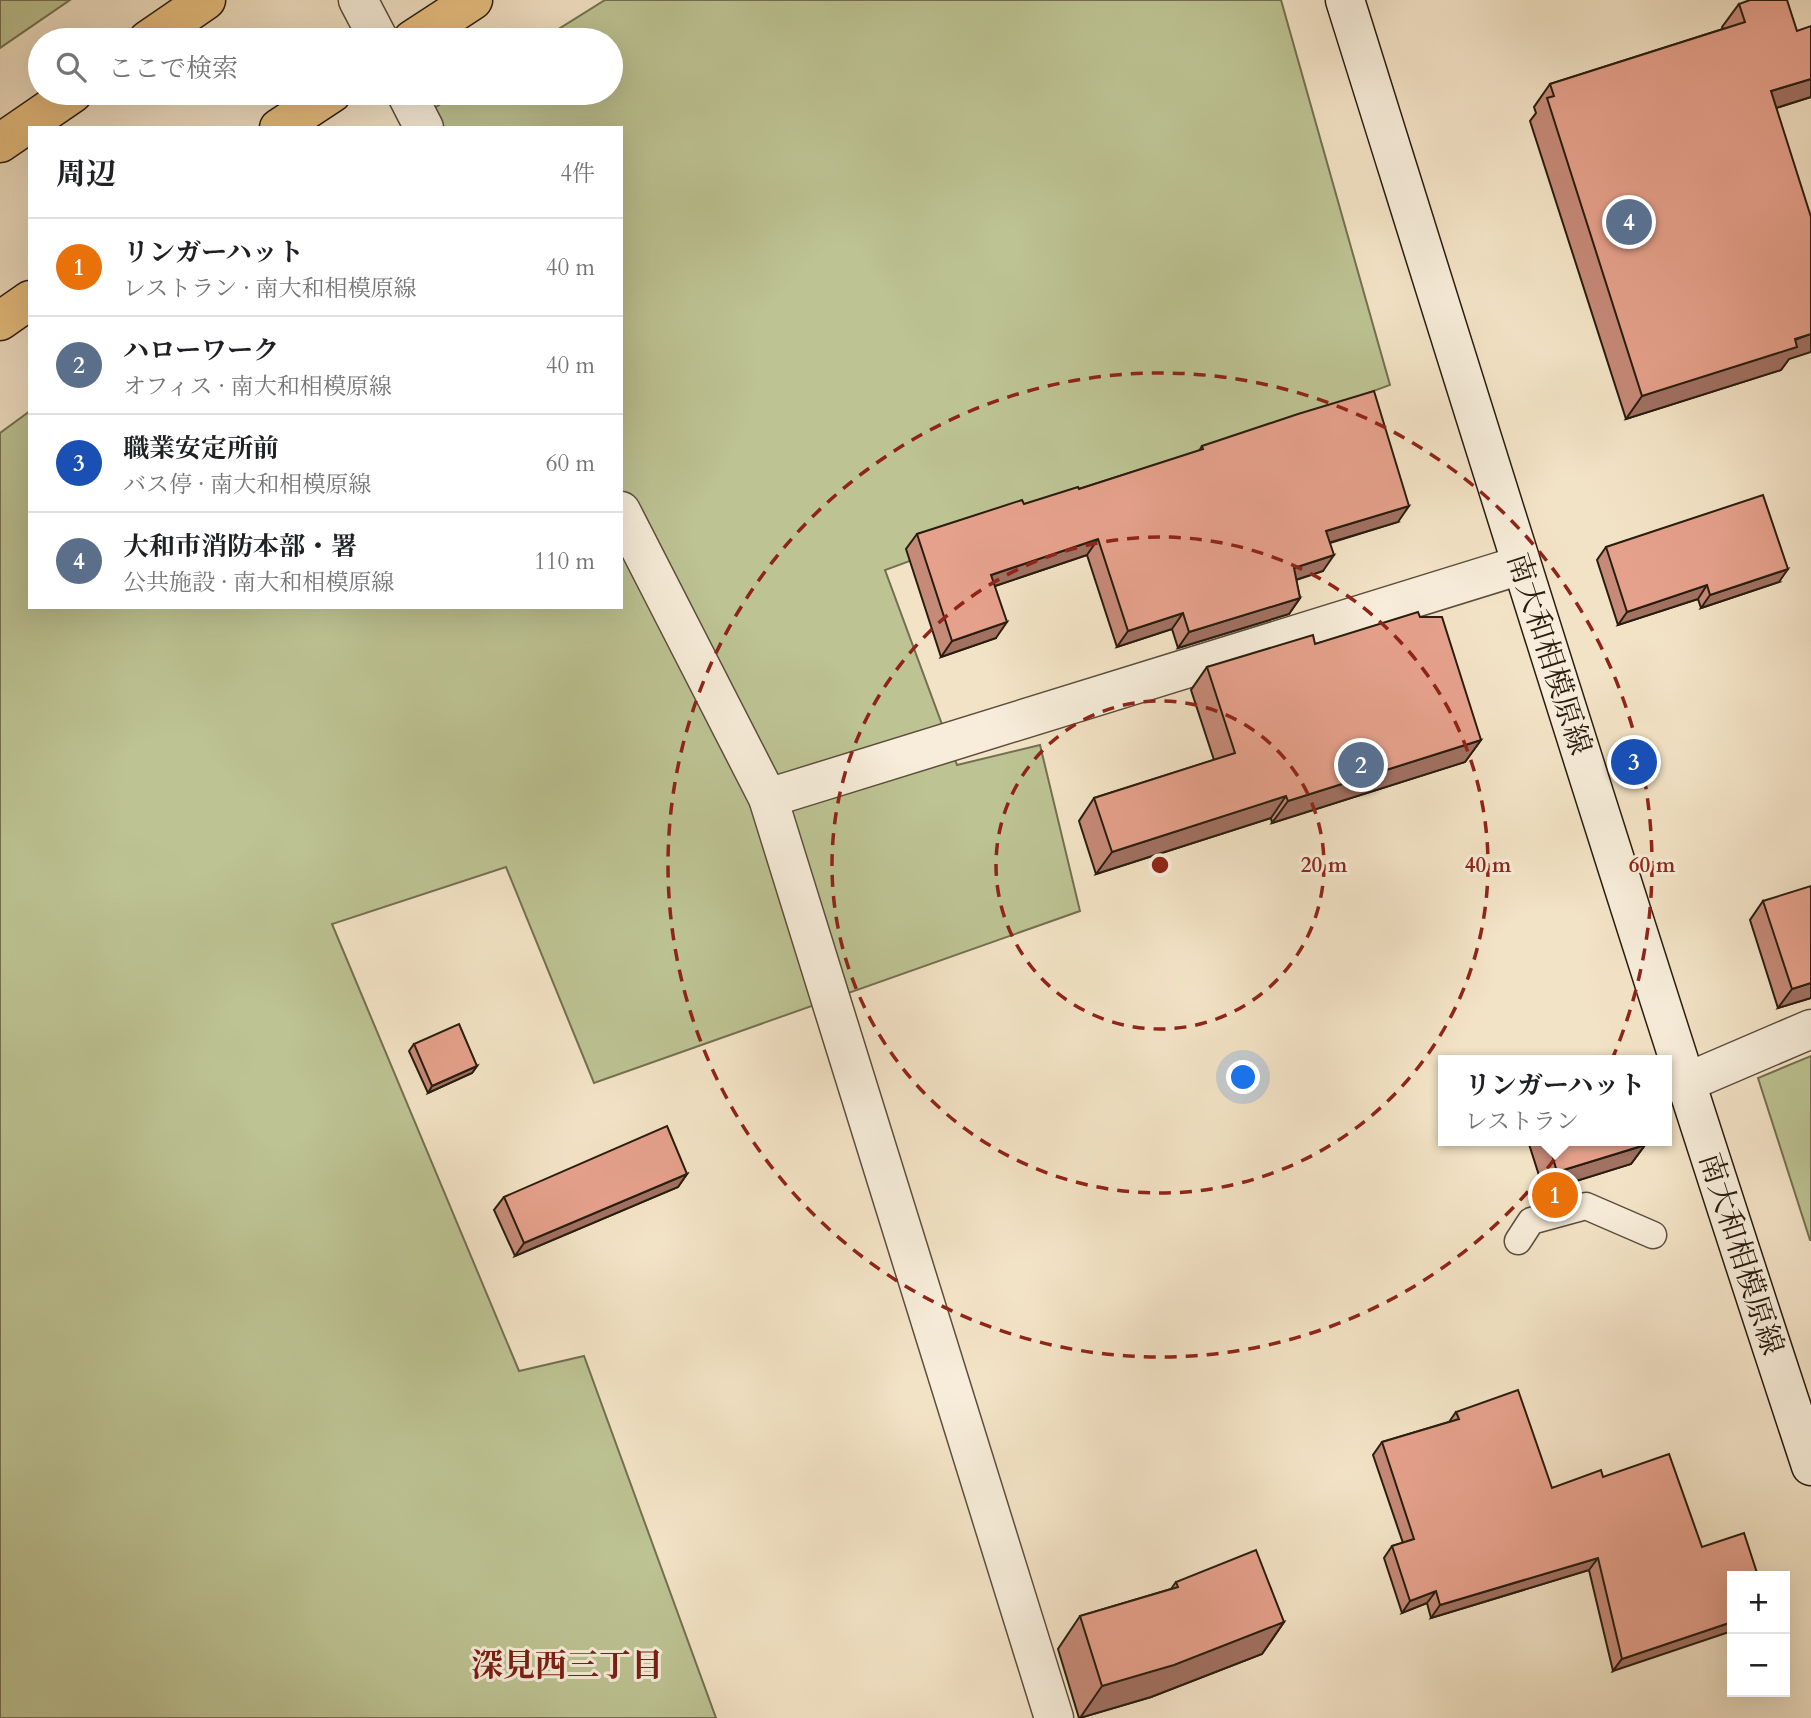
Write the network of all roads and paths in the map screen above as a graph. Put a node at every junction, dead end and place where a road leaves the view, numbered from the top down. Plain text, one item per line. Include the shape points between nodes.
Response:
1 (206, 0) edge
2 (358, 0) edge
3 (473, 0) edge
4 (1345, 0) edge
5 (165, 28) edge
6 (373, 28) edge
7 (430, 28) edge
8 (55, 105) edge
9 (314, 105) edge
10 (412, 105) edge
11 (282, 126) edge
12 (423, 126) edge
13 (0, 143) edge
14 (28, 301) edge
15 (0, 321) edge
16 (623, 515) edge
17 (1521, 565) junction
18 (768, 798) junction
19 (1811, 1029) edge
20 (1685, 1083) junction
21 (1653, 1236) dead end
22 (1518, 1241) dead end
23 (1811, 1466) edge
24 (1054, 1718) edge

1 - 5 highway
2 - 6 street
3 - 7 highway
4 - 17 street, 南大和相模原線
8 - 13 highway
9 - 11 highway
10 - 12 street
14 - 15 highway
16 - 18 street
17 - 18 street
17 - 20 street, 南大和相模原線
18 - 24 street
19 - 20 street
20 - 23 street, 南大和相模原線
21 - 22 lane via 1586,1206 1531,1221

